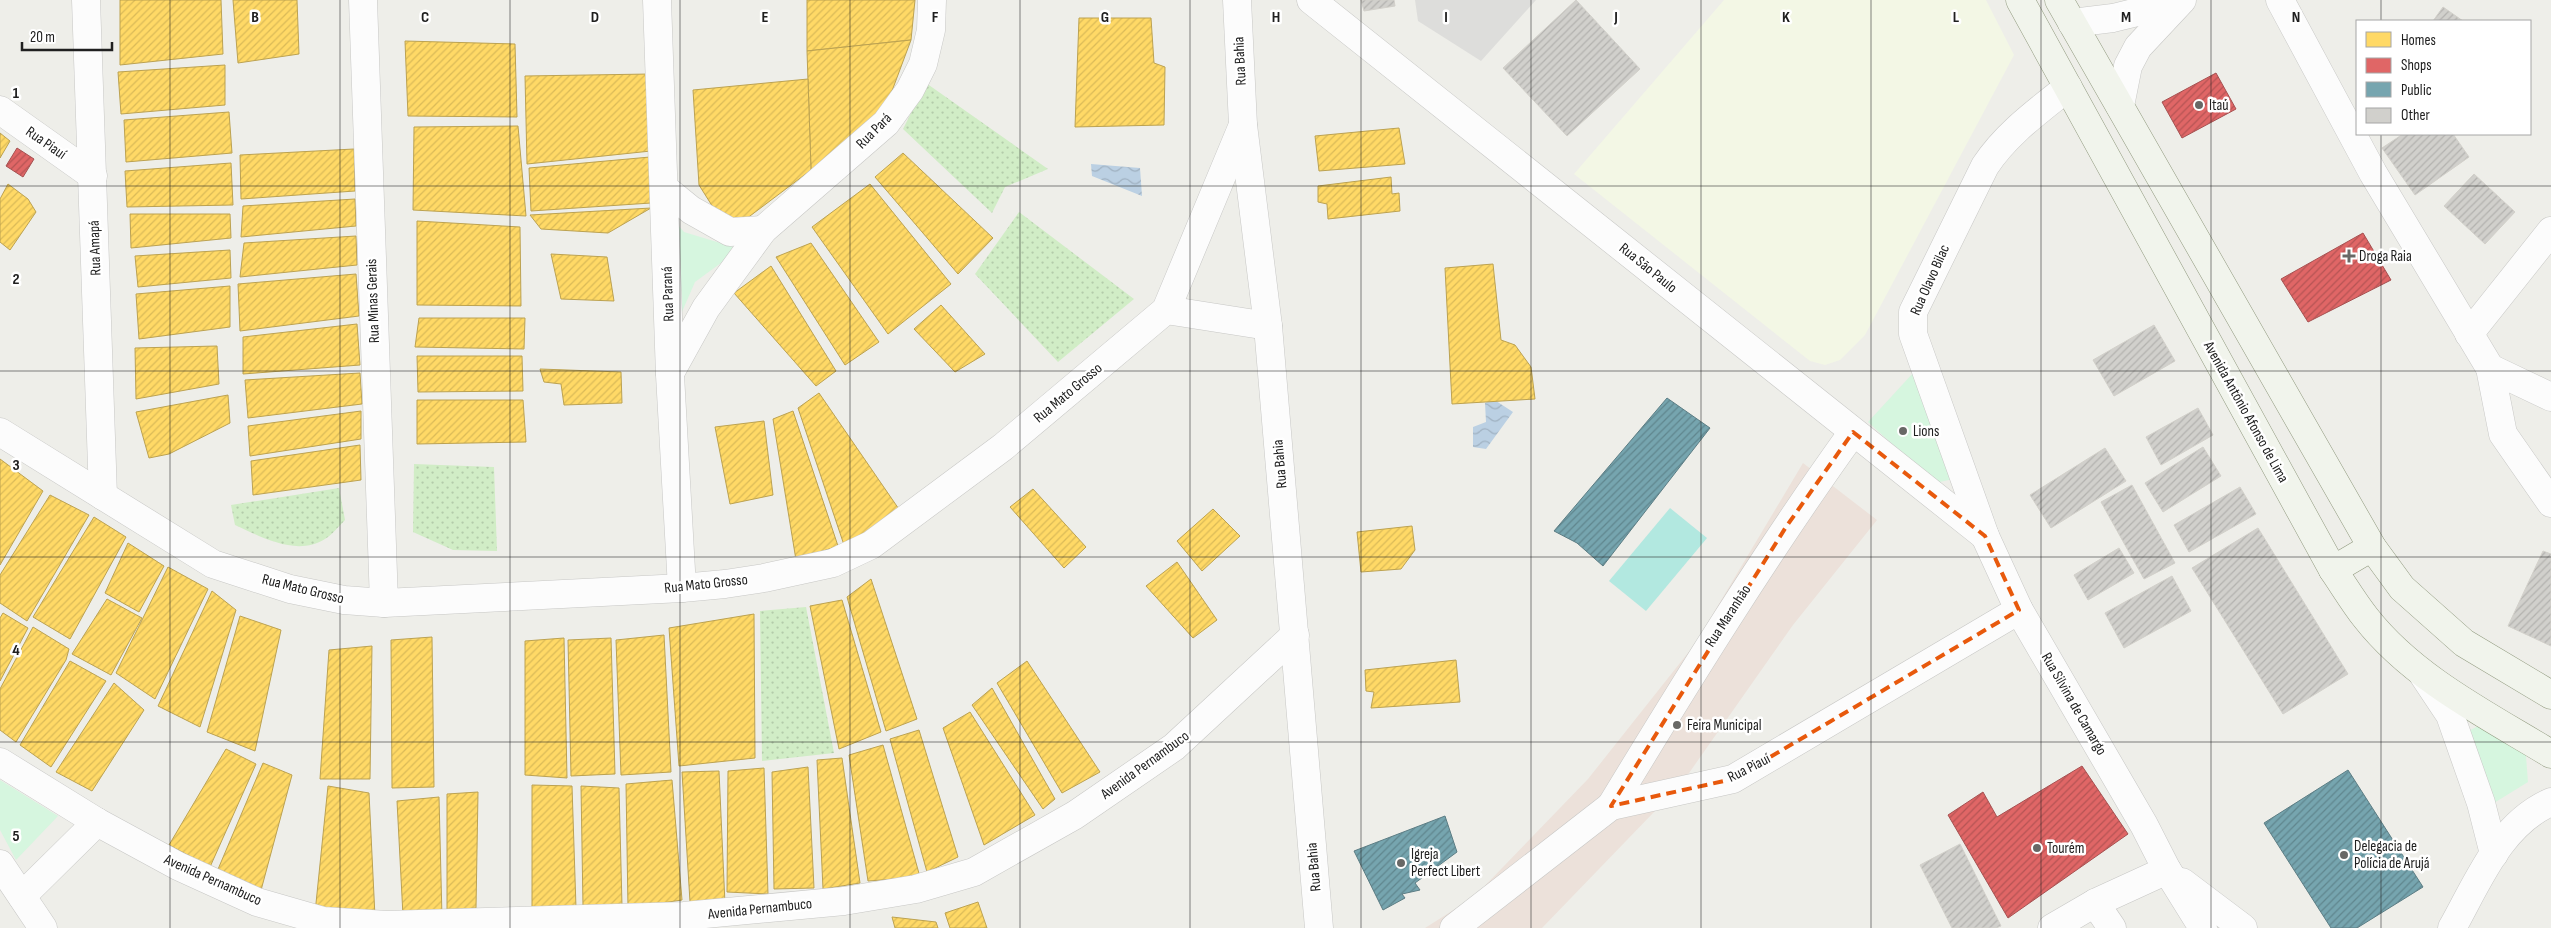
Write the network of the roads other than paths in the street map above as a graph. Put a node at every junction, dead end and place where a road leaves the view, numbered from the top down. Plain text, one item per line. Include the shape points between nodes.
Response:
1 (86, 0) edge
2 (363, 0) edge
3 (657, 0) edge
4 (932, 0) edge
5 (1238, 0) edge
6 (1311, 0) edge
7 (2020, 0) edge
8 (2280, 0) edge
9 (2181, 1) edge
10 (2066, 11) edge
11 (2068, 88) junction
12 (2120, 106) junction
13 (0, 110) edge
14 (1244, 125) junction
15 (2152, 162) junction
16 (93, 176) junction
17 (2119, 179) junction
18 (664, 188) junction
19 (763, 230) junction
20 (2551, 231) edge
21 (1166, 310) junction
22 (1268, 326) junction
23 (2469, 334) junction
24 (2490, 368) junction
25 (670, 375) junction
26 (2551, 397) edge
27 (0, 432) edge
28 (1853, 432) junction
29 (103, 496) junction
30 (2551, 503) edge
31 (1984, 536) junction
32 (2372, 546) junction
33 (2333, 570) junction
34 (682, 588) junction
35 (384, 602) junction
36 (2019, 610) junction
37 (1295, 635) junction
38 (2420, 670) junction
39 (2551, 695) edge
40 (2551, 754) edge
41 (0, 762) edge
42 (2551, 802) edge
43 (1610, 806) junction
44 (97, 822) junction
45 (2494, 854) junction
46 (0, 864) edge
47 (2167, 870) junction
48 (22, 896) junction
49 (2095, 903) junction
50 (43, 928) edge
51 (1319, 928) edge
52 (1454, 928) edge
53 (2052, 928) edge
54 (2112, 928) edge
55 (2203, 928) edge
56 (2243, 928) edge
57 (2452, 928) edge

1 - 16 street, Rua Amapá
2 - 35 street, Rua Minas Gerais
3 - 18 street, Rua Paraná
4 - 19 street, Rua Pará via 931,30 922,64 910,90 886,123
5 - 14 street, Rua Bahia
6 - 28 street, Rua São Paulo
7 - 11 main road, Avenida Antônio Afonso de Lima
8 - 23 street via 2373,173
9 - 10 street via 2114,18
9 - 12 street via 2138,47 2128,66
10 - 12 main road
11 - 17 main road, Avenida Antônio Afonso de Lima
11 - 31 street, Rua Olavo Bilac via 1996,149 1913,312 1912,334
12 - 15 main road
13 - 16 street, Rua Piauí
14 - 21 street, Rua Mato Grosso
14 - 22 street, Rua Bahia
15 - 17 main road
15 - 32 main road
16 - 29 street, Rua Amapá
17 - 33 main road, Avenida Antônio Afonso de Lima
18 - 19 street via 691,210 730,232
18 - 25 street, Rua Paraná
19 - 25 street, Rua Pará via 706,308
20 - 23 street
21 - 22 street
21 - 34 street, Rua Mato Grosso via 1002,447 871,545 832,563 764,578
22 - 37 street, Rua Bahia
23 - 24 street
24 - 26 street
24 - 30 street via 2503,434
25 - 34 street, Rua Paraná
27 - 29 street, Rua Mato Grosso
28 - 31 street, Rua São Paulo
28 - 43 street, Rua Maranhão via 1764,559
29 - 35 street, Rua Mato Grosso via 214,564 290,589 344,600
31 - 36 street, Rua Silvina de Camargo
32 - 33 main road
32 - 39 main road via 2402,588 2464,642
33 - 38 main road, Avenida Antônio Afonso de Lima via 2366,618
34 - 35 street, Rua Mato Grosso
36 - 43 street, Rua Piauí via 1734,779
36 - 47 street, Rua Silvina de Camargo via 2144,824
37 - 44 street, Avenida Pernambuco via 1174,747 1075,815 974,872 916,889 844,901 684,916 387,925 323,920 257,902 178,866
37 - 51 street, Rua Bahia
38 - 40 main road, Avenida Antônio Afonso de Lima via 2462,700
38 - 45 street via 2450,715 2482,804
41 - 44 street, Avenida Pernambuco
42 - 45 street via 2534,809 2515,825
43 - 52 street, Rua Piauí
44 - 48 street
45 - 57 street
46 - 48 street
47 - 49 street
47 - 55 street, Rua Silvina de Camargo
47 - 56 street
48 - 50 street
49 - 53 street
49 - 54 street

